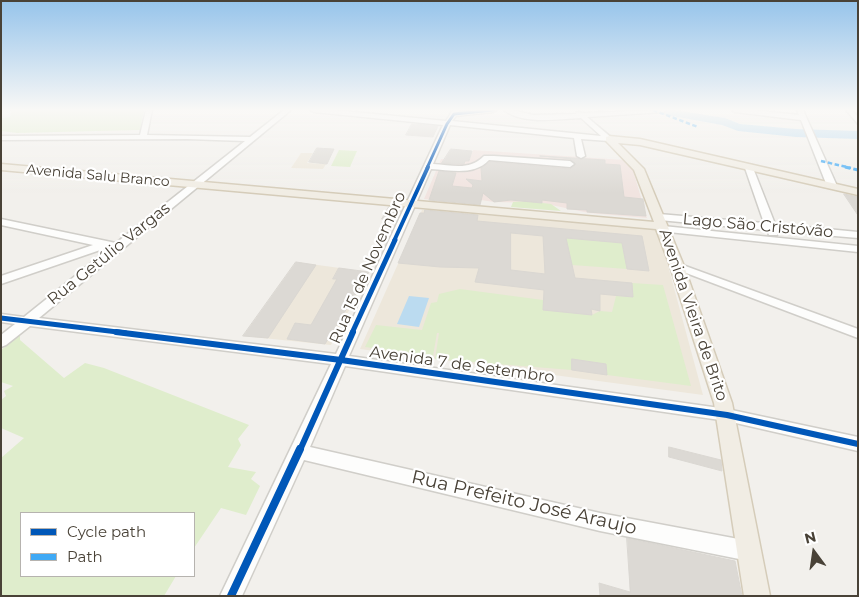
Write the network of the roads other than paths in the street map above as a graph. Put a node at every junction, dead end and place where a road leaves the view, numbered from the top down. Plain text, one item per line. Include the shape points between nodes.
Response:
1 (1, 138) edge
2 (21, 138) edge
3 (189, 138) edge
4 (441, 138) edge
5 (577, 138) edge
6 (597, 138) edge
7 (808, 138) edge
8 (250, 139) joint
9 (609, 139) junction
10 (581, 156) dead end
11 (570, 164) dead end
12 (427, 166) junction
13 (1, 167) edge
14 (749, 168) junction
15 (195, 185) junction
16 (827, 185) junction
17 (858, 192) edge
18 (410, 204) junction
19 (1, 222) edge
20 (661, 224) junction
21 (770, 228) junction
22 (858, 235) edge
23 (776, 241) junction
24 (103, 245) junction
25 (118, 247) junction
26 (858, 249) edge
27 (677, 266) junction
28 (1, 280) edge
29 (1, 318) edge
30 (26, 322) junction
31 (858, 334) edge
32 (1, 342) edge
33 (341, 360) junction
34 (727, 415) junction
35 (858, 444) edge
36 (299, 452) junction
37 (749, 551) junction
38 (231, 596) edge
39 (757, 596) edge

1 - 2 street
3 - 8 street
4 - 12 street, Rua 15 de Novembro
5 - 10 street
6 - 9 street
7 - 16 street
8 - 15 street, Rua Getúlio Vargas
9 - 14 main road via 640,142
9 - 20 main road, Avenida Vieira de Brito via 639,169
11 - 12 street via 487,158 479,166 467,169
12 - 18 street, Rua 15 de Novembro
13 - 15 main road, Avenida Salu Branco
14 - 16 main road
14 - 21 street
15 - 18 main road, Avenida Salu Branco
15 - 25 street, Rua Getúlio Vargas
16 - 17 main road
18 - 20 main road, Avenida Salu Branco
18 - 33 street, Rua 15 de Novembro
19 - 24 street
20 - 21 street, Lago São Cristóvão
20 - 23 street, Lago São Cristóvão
20 - 27 main road, Avenida Vieira de Brito
21 - 22 street, Lago São Cristóvão
21 - 23 street
23 - 26 street, Lago São Cristóvão
24 - 25 street
24 - 28 street
25 - 30 street, Rua Getúlio Vargas
27 - 31 street
27 - 34 main road, Avenida Vieira de Brito
29 - 30 street, Avenida 7 de Setembro
30 - 32 street, Rua Getúlio Vargas
30 - 33 street, Avenida 7 de Setembro
33 - 34 street, Avenida 7 de Setembro
33 - 36 street, Rua 15 de Novembro
34 - 35 street, Avenida 7 de Setembro
34 - 37 main road, Avenida Vieira de Brito
36 - 37 street, Rua Prefeito José Araujo via 600,522
36 - 38 street, Rua 15 de Novembro
37 - 39 main road, Avenida Vieira de Brito

